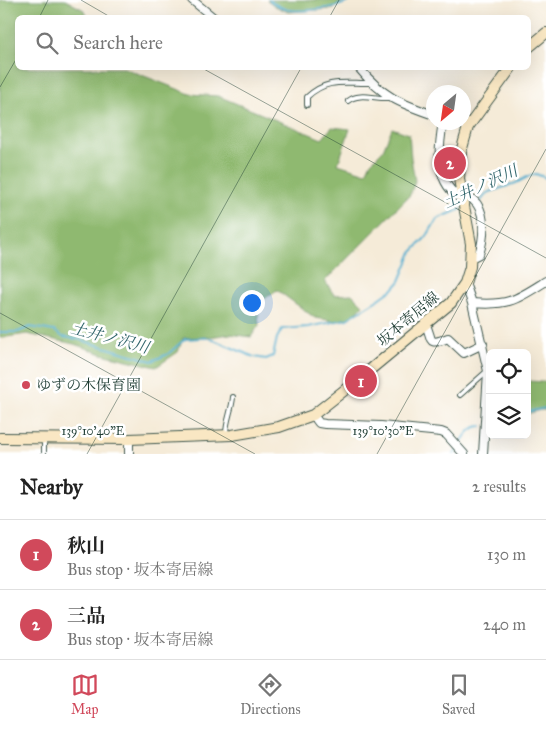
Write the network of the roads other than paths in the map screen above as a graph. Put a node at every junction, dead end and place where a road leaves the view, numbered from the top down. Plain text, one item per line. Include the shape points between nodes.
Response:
1 (192, 0) edge
2 (210, 15) edge
3 (546, 33) edge
4 (531, 46) edge
5 (361, 70) edge
6 (510, 70) edge
7 (371, 83) junction
8 (392, 98) junction
9 (348, 101) dead end
10 (307, 105) dead end
11 (426, 112) edge
12 (471, 123) edge
13 (442, 130) edge
14 (467, 130) edge
15 (462, 196) junction
16 (471, 258) junction
17 (546, 281) edge
18 (465, 283) junction
19 (472, 302) junction
20 (425, 324) junction
21 (485, 349) junction
22 (486, 356) edge
23 (486, 373) edge
24 (487, 394) edge
25 (460, 395) dead end
26 (233, 397) dead end
27 (312, 415) junction
28 (226, 435) junction
29 (0, 438) edge
30 (44, 438) junction
31 (129, 439) junction
32 (44, 454) edge
33 (129, 454) edge
34 (464, 454) edge
35 (483, 454) edge

1 - 2 street
3 - 4 main road
5 - 7 street
6 - 12 main road, 坂本寄居線
7 - 8 street
7 - 10 lane via 339,82 323,87 307,97
8 - 9 lane via 359,96
8 - 11 street
13 - 15 street via 441,170 450,191
14 - 15 main road, 坂本寄居線 via 461,152 459,179
15 - 16 main road, 坂本寄居線
15 - 16 street via 476,202 483,225 483,244 479,254
16 - 18 main road, 坂本寄居線
17 - 19 street via 510,302
18 - 19 street
18 - 20 main road, 坂本寄居線 via 451,303
19 - 21 street
20 - 21 street via 433,341 448,338 464,353
20 - 27 main road, 坂本寄居線
21 - 22 street
23 - 25 lane
24 - 35 street
26 - 28 lane
27 - 28 main road, 坂本寄居線 via 279,427
27 - 34 street via 319,423 325,424 441,432
28 - 31 main road, 坂本寄居線
29 - 30 main road, 坂本寄居線
30 - 31 main road, 坂本寄居線
30 - 32 lane
31 - 33 street

